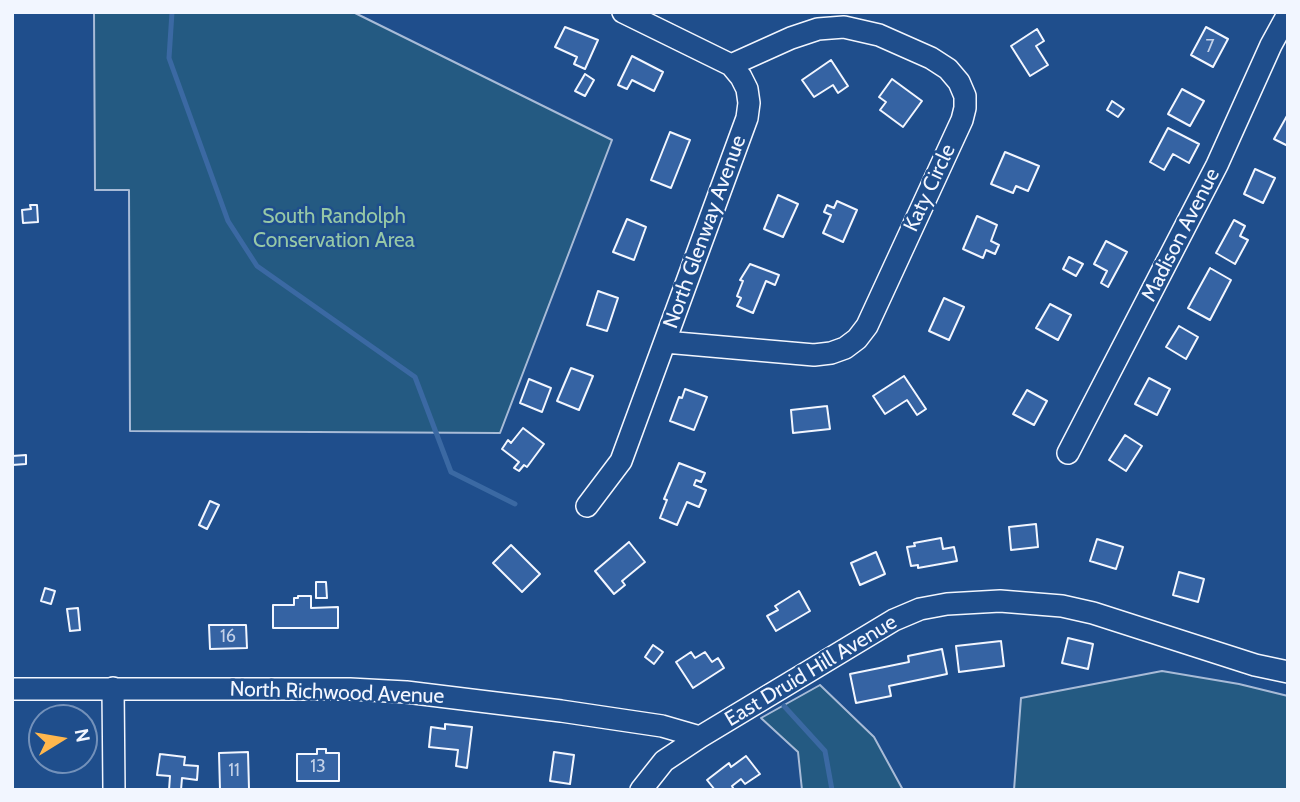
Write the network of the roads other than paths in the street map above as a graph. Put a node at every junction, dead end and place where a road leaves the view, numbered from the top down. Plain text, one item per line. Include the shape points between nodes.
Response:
1 (622, 12) edge
2 (1288, 14) edge
3 (731, 65) junction
4 (665, 342) junction
5 (1068, 453) dead end
6 (587, 506) dead end
7 (1288, 672) edge
8 (113, 688) junction
9 (12, 689) edge
10 (700, 737) junction
11 (114, 790) edge
12 (641, 790) edge

1 - 3 street
2 - 5 street, Madison Avenue via 1217,165
3 - 4 street, North Glenway Avenue via 747,89 747,118
3 - 4 street, Katy Circle via 800,35 844,27 879,35 939,63 959,82 965,108 858,339 845,348 814,355
4 - 6 street, North Glenway Avenue via 621,461
7 - 10 street, East Druid Hill Avenue via 1062,606 1000,601 947,604 894,620
8 - 9 street, North Richwood Avenue
8 - 10 street, North Richwood Avenue via 406,692 662,726
8 - 11 street
10 - 12 street, East Druid Hill Avenue via 664,761

